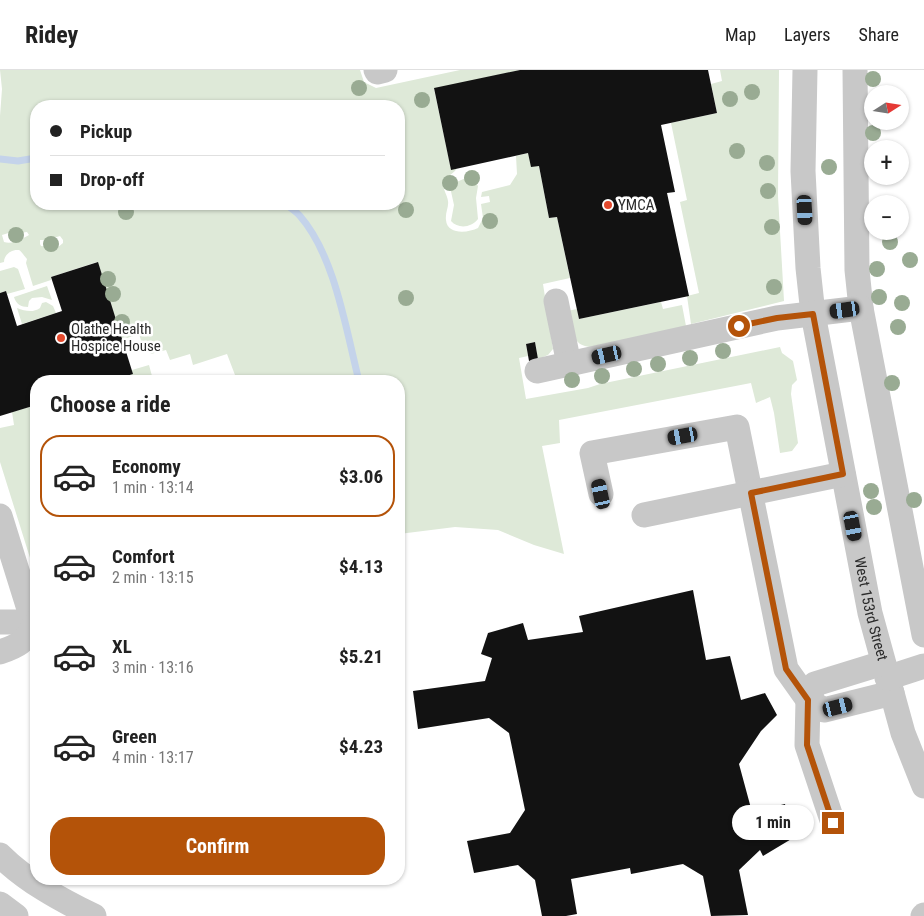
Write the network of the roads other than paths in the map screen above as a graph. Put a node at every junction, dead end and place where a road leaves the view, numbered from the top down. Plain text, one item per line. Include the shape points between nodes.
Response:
1 (376, 70) edge
2 (385, 70) edge
3 (805, 70) edge
4 (855, 70) edge
5 (556, 300) dead end
6 (861, 308) junction
7 (813, 314) junction
8 (569, 364) junction
9 (537, 370) dead end
10 (843, 474) junction
11 (751, 493) junction
12 (601, 494) dead end
13 (644, 515) dead end
14 (0, 516) edge
15 (5, 546) edge
16 (30, 612) edge
17 (0, 622) edge
18 (30, 624) edge
19 (30, 633) edge
20 (924, 634) edge
21 (0, 652) edge
22 (924, 666) edge
23 (887, 678) junction
24 (808, 700) junction
25 (924, 786) edge
26 (833, 823) dead end
27 (0, 855) edge
28 (30, 879) edge
29 (39, 885) edge
30 (0, 904) edge
31 (16, 916) edge
32 (94, 916) edge

1 - 2 street
3 - 7 street, West 153rd Street via 803,170
4 - 6 street via 857,270
5 - 8 street
6 - 7 street
6 - 20 street
7 - 8 street via 777,318
7 - 10 street, West 153rd Street
8 - 9 street
10 - 11 street
10 - 23 street, West 153rd Street via 870,613
11 - 12 street via 738,427 592,452
11 - 13 street
11 - 24 street via 786,669
14 - 15 street
15 - 16 street
17 - 18 street
19 - 21 street via 14,647
22 - 23 street
23 - 24 street via 815,684
23 - 25 street, West 153rd Street via 903,734
24 - 26 street via 807,745
27 - 28 street
29 - 32 street
30 - 31 street

